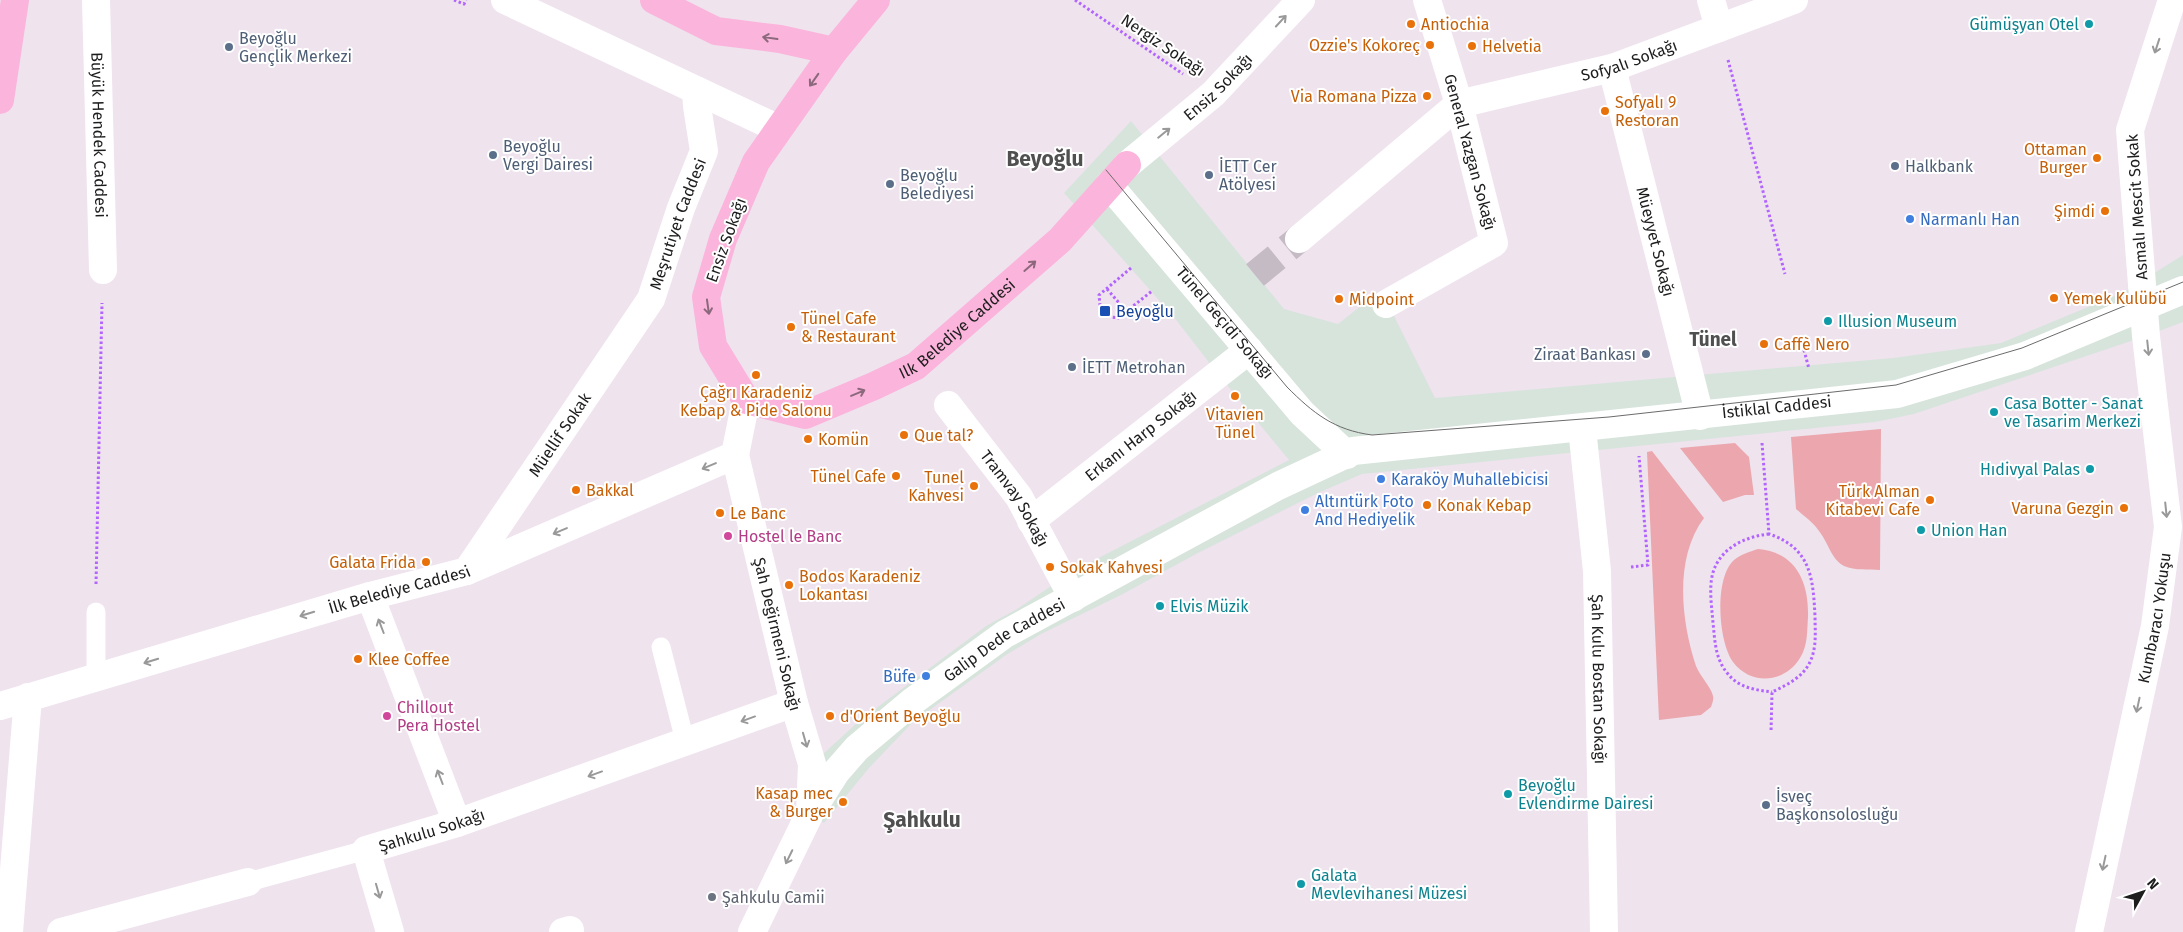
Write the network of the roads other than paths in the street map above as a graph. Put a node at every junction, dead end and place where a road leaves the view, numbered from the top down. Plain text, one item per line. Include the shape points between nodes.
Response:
1 (96, 0) edge
2 (505, 0) edge
3 (654, 0) edge
4 (876, 0) edge
5 (1301, 0) edge
6 (1427, 0) edge
7 (1712, 0) edge
8 (1794, 0) edge
9 (2172, 0) edge
10 (9, 8) edge
11 (1719, 28) junction
12 (834, 51) junction
13 (1612, 68) junction
14 (696, 90) junction
15 (0, 100) edge
16 (1459, 104) junction
17 (779, 129) junction
18 (1128, 165) joint
19 (1109, 185) junction
20 (1299, 239) tunnel mouth
21 (103, 270) road end
22 (2183, 290) edge
23 (651, 299) joint
24 (2144, 303) junction
25 (1386, 304) dead end
26 (1249, 350) junction
27 (746, 400) junction
28 (948, 405) dead end
29 (1700, 416) junction
30 (1582, 428) junction
31 (1350, 453) junction
32 (735, 455) junction
33 (1030, 521) junction
34 (467, 571) junction
35 (370, 596) junction
36 (1073, 598) junction
37 (96, 612) road end
38 (661, 647) dead end
39 (96, 677) junction
40 (28, 697) junction
41 (794, 703) junction
42 (0, 706) edge
43 (685, 741) junction
44 (810, 813) junction
45 (457, 823) junction
46 (366, 850) junction
47 (248, 882) joint
48 (9, 932) edge
49 (61, 932) edge
50 (390, 932) edge
51 (752, 932) edge
52 (1604, 932) edge
53 (2089, 932) edge

1 - 21 street, Büyük Hendek Caddesi
2 - 14 street
12 -> 3 street via 780,39 716,31
4 - 12 street
18 -> 5 street, Ensiz Sokağı via 1213,94
6 - 16 street, General Yazgan Sokağı
7 - 11 street
8 - 11 street, Sofyalı Sokağı
9 -> 24 street, Asmalı Mescit Sokak via 2130,130
10 - 15 street
11 - 13 street, Sofyalı Sokağı
12 -> 17 street
13 - 16 street, Sofyalı Sokağı
13 - 29 street, Müeyyet Sokağı
14 - 17 street
14 - 23 street, Meşrutiyet Caddesi via 704,151
16 - 20 street
16 - 25 street, General Yazgan Sokağı via 1494,243
17 -> 27 street, Ensiz Sokağı via 756,162 723,239 706,298 713,346
18 - 19 street, Ilk Belediye Caddesi
19 - 26 street, Tünel Geçidi Sokağı
27 -> 19 street, Ilk Belediye Caddesi via 805,415 916,366 1060,240
22 - 24 street, İstiklal Caddesi
23 - 34 street, Müellif Sokak
24 - 29 street, İstiklal Caddesi via 2025,356 1897,394
24 -> 53 street, Kumbaracı Yokuşu via 2168,527 2156,626
26 - 31 street, Tünel Geçidi Sokağı via 1302,413
26 - 33 street, Erkanı Harp Sokağı
27 - 32 street
28 - 33 street, Tramvay Sokağı via 1019,497
29 - 30 street, İstiklal Caddesi
30 - 31 street, İstiklal Caddesi
30 - 52 street, Şah Kulu Bostan Sokağı via 1597,571
31 - 36 street, Galip Dede Caddesi via 1278,486
32 -> 34 street, İlk Belediye Caddesi
32 - 41 street, Şah Değirmeni Sokağı
33 - 36 street, Tramvay Sokağı
34 - 35 street, İlk Belediye Caddesi
35 -> 39 street, İlk Belediye Caddesi
45 -> 35 street
36 - 44 street, Galip Dede Caddesi via 1005,634 913,701 857,748 836,772
37 - 39 lane
38 - 43 lane
39 - 40 street, İlk Belediye Caddesi
40 - 42 street, İlk Belediye Caddesi
40 - 48 street
41 -> 43 street, Şahkulu Sokağı
41 -> 44 street, Şah Değirmeni Sokağı via 812,764
43 -> 45 street, Şahkulu Sokağı
44 -> 51 street, Galip Dede Caddesi
45 - 46 street, Şahkulu Sokağı
46 - 47 lane, Şahkulu Sokağı
46 -> 50 street
47 - 49 street, Şahkulu Sokağı

